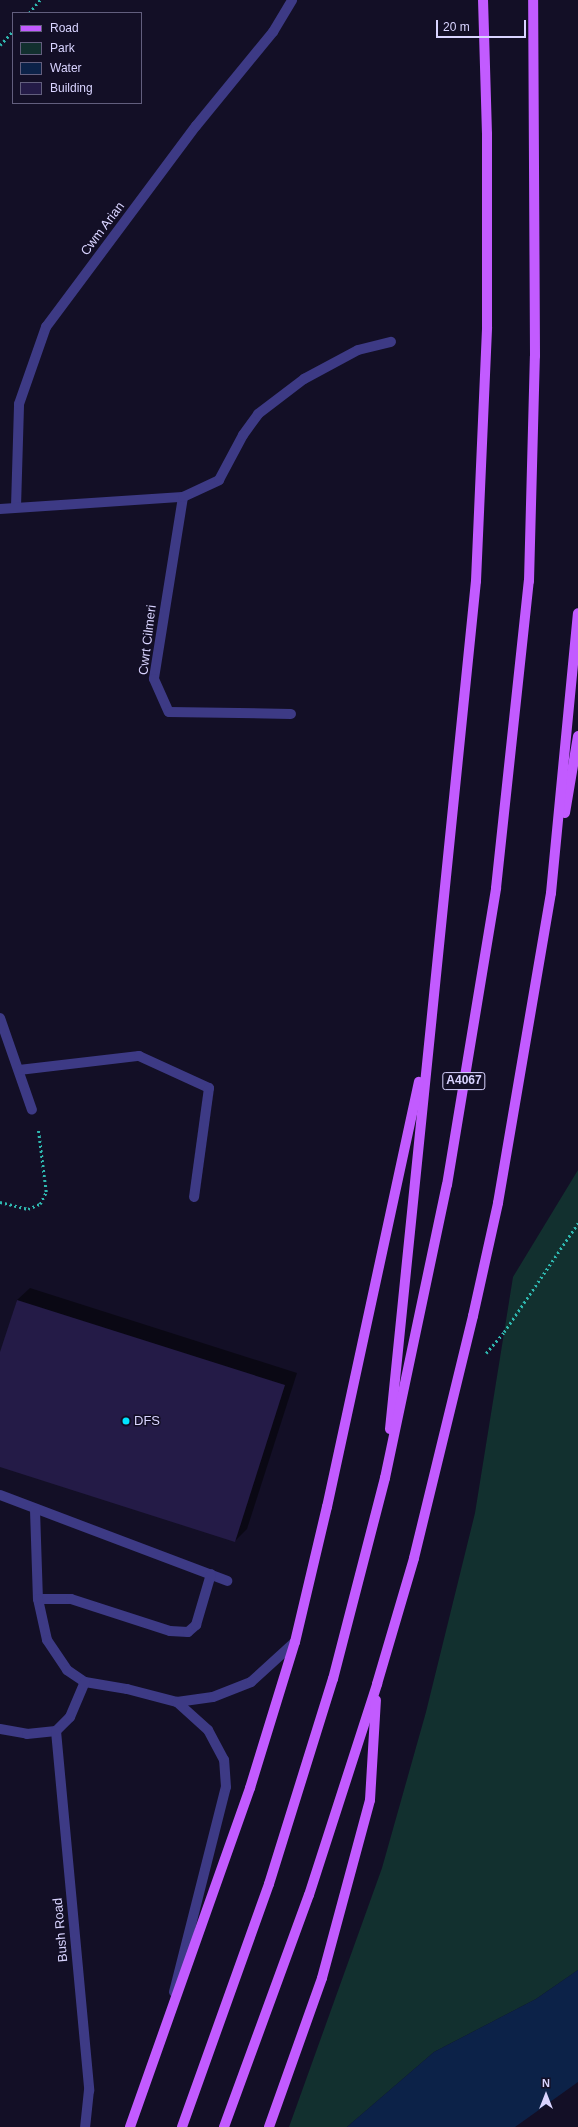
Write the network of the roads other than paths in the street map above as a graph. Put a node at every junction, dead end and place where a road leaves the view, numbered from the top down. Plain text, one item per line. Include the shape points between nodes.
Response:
1 (292, 0) edge
2 (483, 0) edge
3 (533, 0) edge
4 (391, 342) dead end
5 (183, 497) junction
6 (16, 507) junction
7 (0, 509) edge
8 (578, 613) edge
9 (291, 714) dead end
10 (578, 736) edge
11 (551, 893) junction
12 (0, 1018) edge
13 (429, 1034) junction
14 (19, 1070) junction
15 (32, 1110) road end
16 (194, 1197) dead end
17 (385, 1478) junction
18 (0, 1495) edge
19 (35, 1510) junction
20 (211, 1574) junction
21 (227, 1581) dead end
22 (38, 1599) junction
23 (295, 1642) junction
24 (85, 1682) junction
25 (377, 1684) junction
26 (177, 1702) junction
27 (0, 1729) edge
28 (56, 1731) junction
29 (166, 2023) junction
30 (85, 2127) edge
31 (130, 2127) edge
32 (182, 2127) edge
33 (224, 2127) edge
34 (270, 2127) edge

1 - 6 street, Cwm Arian via 273,32 196,126 46,327 19,404
2 - 13 main road via 487,134 487,327 476,580
3 - 17 main road, A4067 via 535,356 528,581 494,896 447,1185
4 - 5 street via 358,350 304,379 258,414 243,435 220,480
5 - 6 street
5 - 9 street, Cwrt Cilmeri via 154,679 169,712
6 - 7 street
8 - 11 main road
10 - 11 main road
11 - 25 main road via 498,1203 414,1558
12 - 14 street
13 - 17 main road
13 - 23 main road via 327,1507
14 - 15 street
14 - 16 street via 139,1056 209,1088
17 - 32 main road, A4067 via 333,1679 272,1876
18 - 19 street
19 - 20 street
19 - 22 street
20 - 21 street
20 - 22 street via 196,1625 188,1632 170,1630 71,1599
22 - 24 street via 47,1640 67,1670
23 - 26 street via 251,1682 213,1697
23 - 29 main road via 250,1788
24 - 26 street via 127,1689
24 - 28 street via 70,1717
25 - 33 main road via 309,1895
25 - 34 main road via 370,1800 322,1978
26 - 29 street via 208,1730 224,1760 226,1787
27 - 28 street via 27,1734
28 - 30 street, Bush Road via 89,2090
29 - 31 main road

